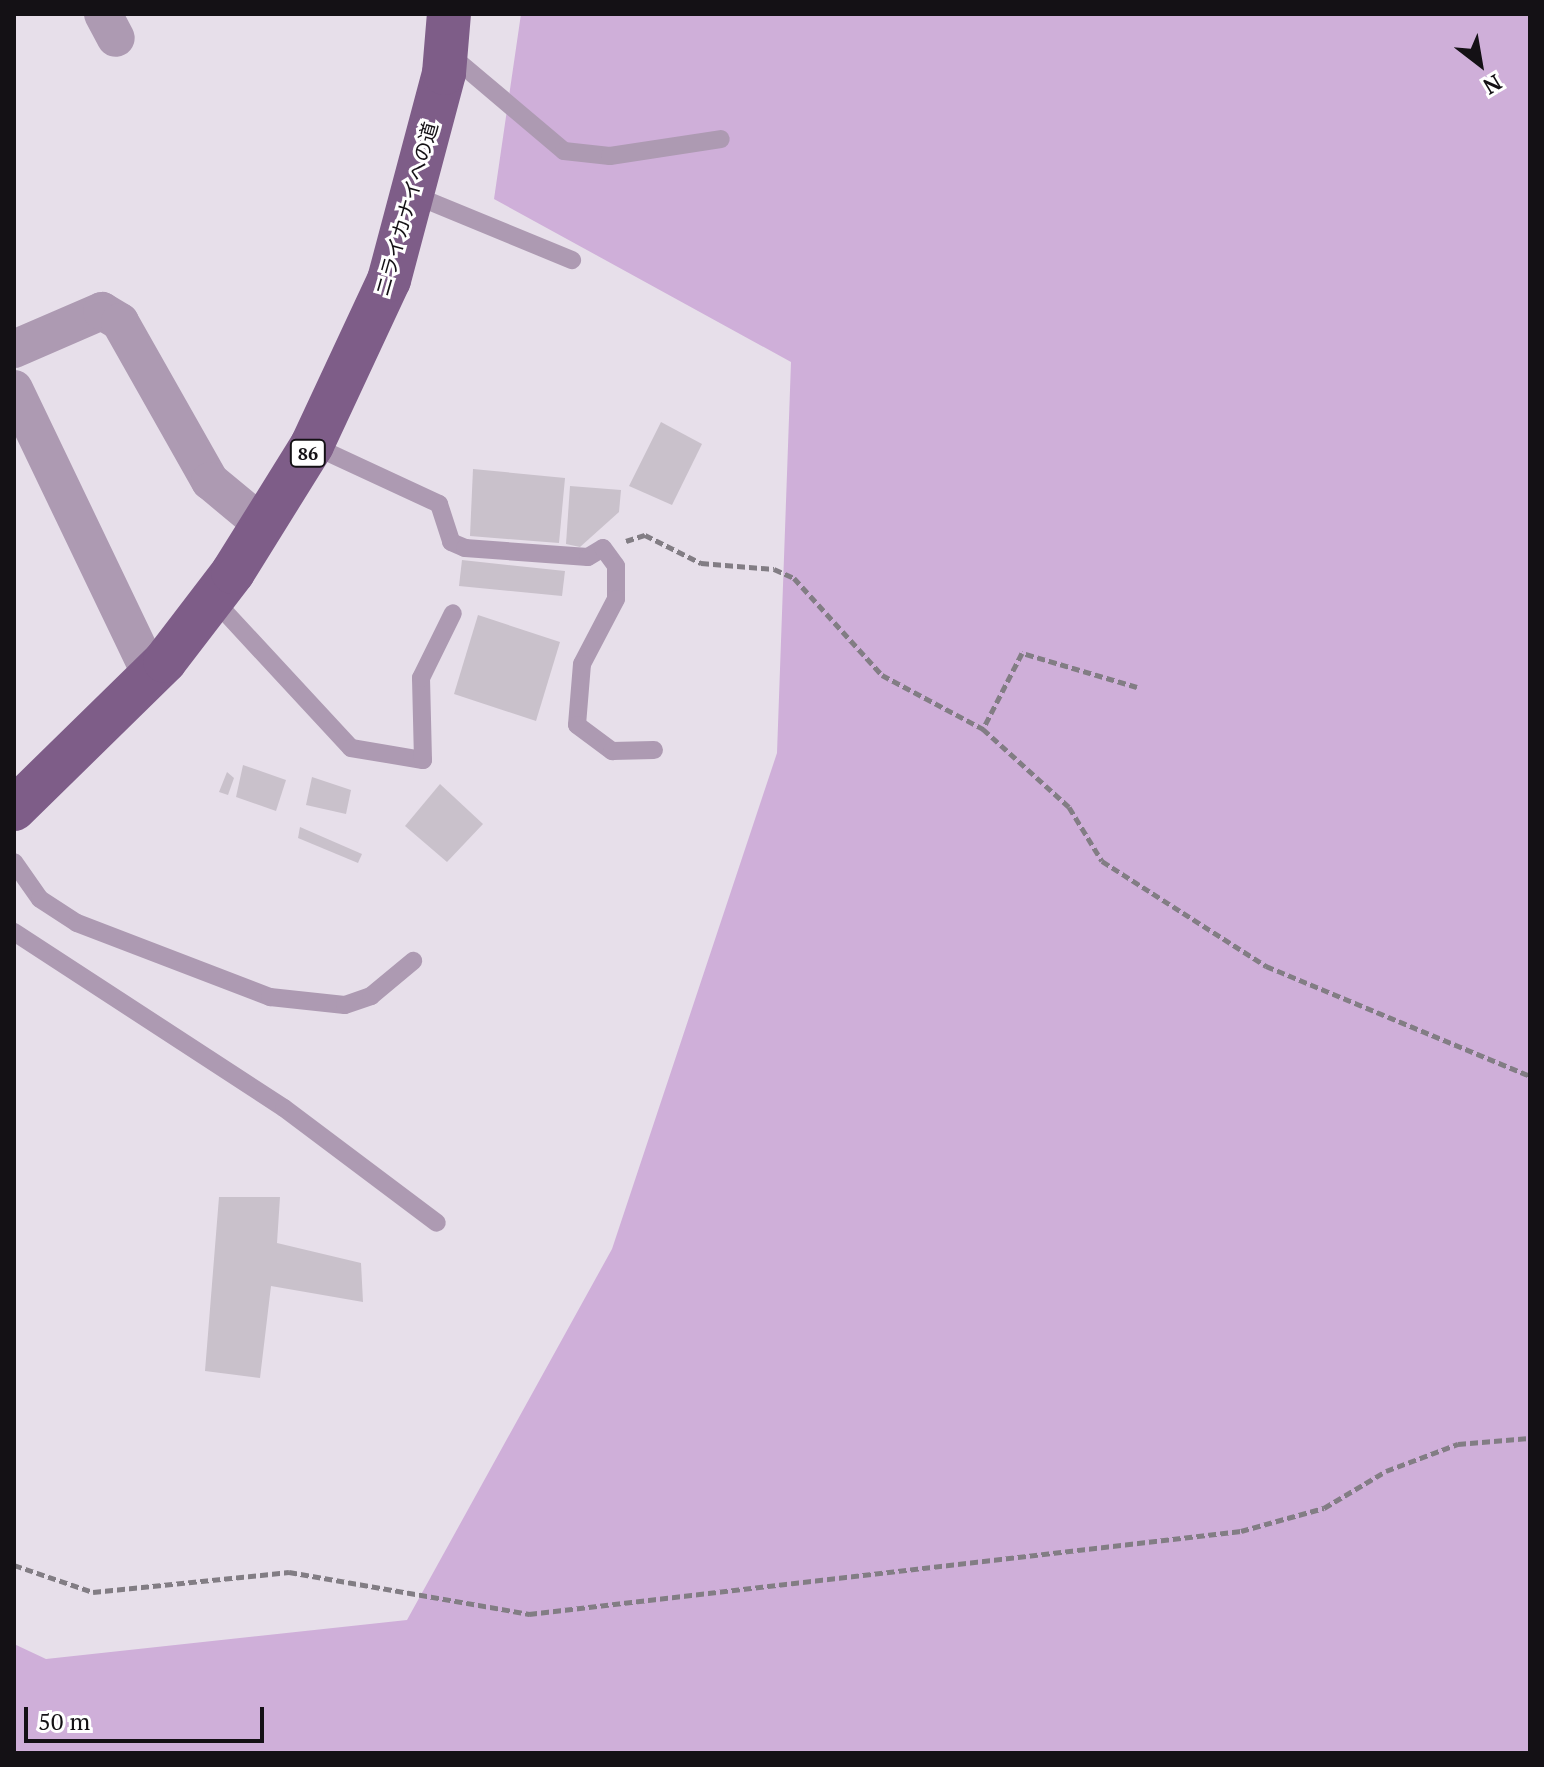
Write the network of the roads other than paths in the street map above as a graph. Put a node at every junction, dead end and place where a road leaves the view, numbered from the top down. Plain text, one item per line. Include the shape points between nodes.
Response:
1 (448, 32) edge
2 (721, 139) dead end
3 (414, 195) junction
4 (572, 260) dead end
5 (14, 349) edge
6 (14, 389) edge
7 (312, 445) junction
8 (263, 525) junction
9 (213, 599) junction
10 (453, 613) dead end
11 (151, 675) junction
12 (654, 750) dead end
13 (14, 809) edge
14 (14, 862) edge
15 (14, 932) edge
16 (413, 961) dead end
17 (437, 1223) dead end

1 - 2 lane via 564,151 610,156
1 - 3 main road, ニライカナイへの道 / 86
3 - 4 lane
3 - 7 main road, ニライカナイへの道 / 86 via 389,280
5 - 8 street via 102,311 120,322 210,481
6 - 11 street
7 - 8 main road, ニライカナイへの道 / 86
7 - 12 lane via 439,504 451,542 465,548 588,557 603,548 616,566 616,599 582,664 577,725 612,751
8 - 9 main road, ニライカナイへの道 / 86
9 - 10 lane via 351,748 423,760 421,678
9 - 11 main road, ニライカナイへの道 / 86
11 - 13 main road, ニライカナイへの道 / 86
14 - 16 lane via 40,899 77,923 270,997 345,1005 371,996
15 - 17 lane via 284,1108

